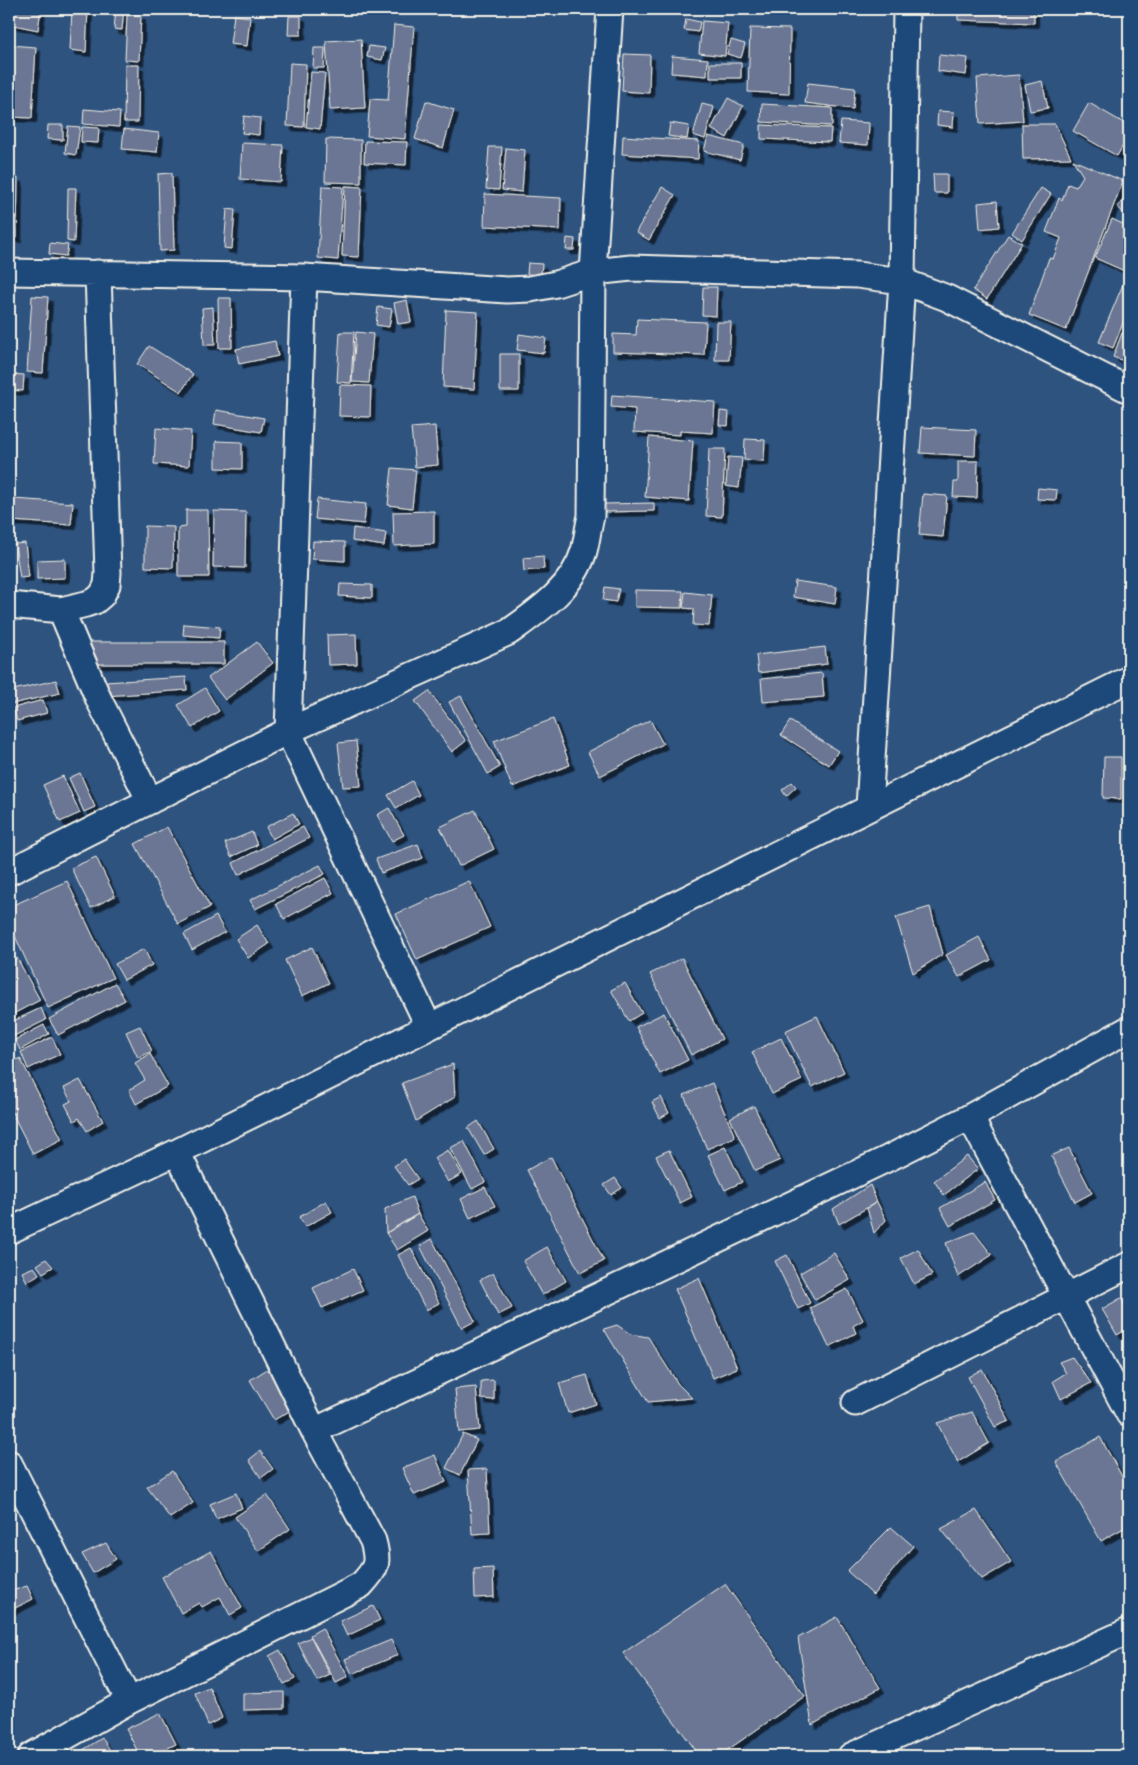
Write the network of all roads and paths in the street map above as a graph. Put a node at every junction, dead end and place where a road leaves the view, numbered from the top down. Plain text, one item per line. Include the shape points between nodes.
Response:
1 (610, 9) edge
2 (906, 9) edge
3 (9, 272) edge
4 (593, 272) junction
5 (98, 274) junction
6 (304, 277) junction
7 (902, 281) junction
8 (1129, 390) edge
9 (9, 605) edge
10 (61, 610) junction
11 (1129, 679) edge
12 (288, 731) junction
13 (150, 800) junction
14 (869, 807) junction
15 (9, 872) edge
16 (429, 1027) junction
17 (1129, 1029) edge
18 (970, 1117) junction
19 (178, 1152) junction
20 (9, 1231) edge
21 (1129, 1265) edge
22 (1065, 1296) junction
23 (855, 1402) dead end
24 (1129, 1414) edge
25 (314, 1431) junction
26 (9, 1463) edge
27 (1129, 1631) edge
28 (129, 1701) junction
29 (31, 1756) edge
30 (851, 1756) edge

1 - 4 street
2 - 7 street
3 - 5 street
4 - 6 street via 556,284 507,290
4 - 7 street via 632,268 688,269 857,275
4 - 12 street via 591,516 583,553 568,582 540,610 508,632
5 - 6 street
5 - 10 street via 108,573 104,590 95,601
6 - 12 street
7 - 8 street via 947,298
7 - 14 street
9 - 10 street
10 - 13 street via 99,700
11 - 14 street
12 - 13 street
12 - 16 street
13 - 15 street
14 - 16 street
16 - 19 street
17 - 18 street
18 - 22 street
18 - 25 street
19 - 20 street
19 - 25 street
21 - 22 street
22 - 23 street
22 - 24 street
25 - 28 street via 373,1541 377,1557 373,1572 361,1585
26 - 28 street
27 - 30 street
28 - 29 street

